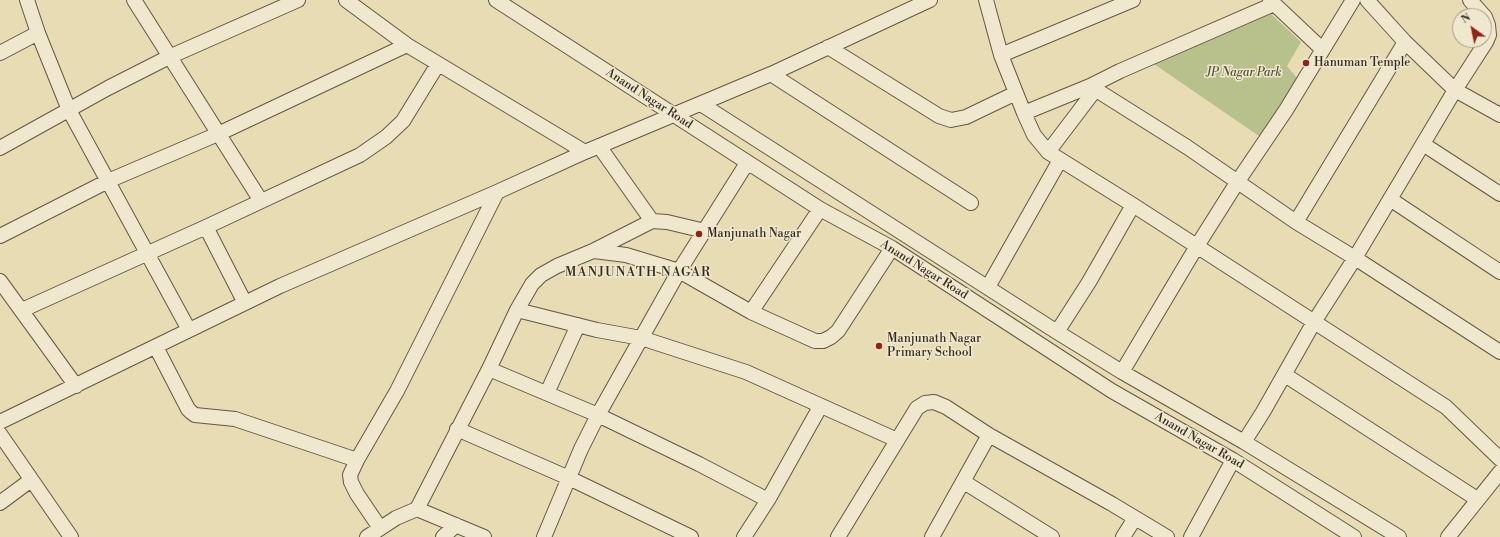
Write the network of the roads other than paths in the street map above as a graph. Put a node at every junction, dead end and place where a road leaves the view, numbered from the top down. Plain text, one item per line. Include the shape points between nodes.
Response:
1 (27, 0) edge
2 (134, 0) edge
3 (298, 0) edge
4 (346, 0) edge
5 (496, 0) edge
6 (930, 0) edge
7 (986, 0) edge
8 (1133, 0) edge
9 (1353, 0) edge
10 (1367, 0) edge
11 (1470, 0) edge
12 (1272, 2) edge
13 (38, 33) junction
14 (1405, 42) junction
15 (408, 45) junction
16 (828, 47) junction
17 (1322, 49) junction
18 (0, 53) edge
19 (1001, 55) junction
20 (169, 57) junction
21 (438, 64) junction
22 (772, 74) junction
23 (1093, 88) junction
24 (1455, 90) junction
25 (1016, 93) junction
26 (701, 104) junction
27 (69, 110) junction
28 (1024, 113) junction
29 (1500, 115) edge
30 (674, 116) junction
31 (218, 134) junction
32 (1423, 144) junction
33 (599, 146) junction
34 (0, 148) edge
35 (585, 152) junction
36 (1048, 152) junction
37 (1060, 160) junction
38 (747, 163) junction
39 (108, 181) junction
40 (1238, 181) junction
41 (497, 192) junction
42 (1500, 194) edge
43 (1390, 199) junction
44 (261, 201) junction
45 (971, 203) dead end
46 (1133, 205) junction
47 (820, 209) junction
48 (652, 222) junction
49 (1296, 222) junction
50 (206, 227) junction
51 (705, 231) junction
52 (0, 236) edge
53 (1197, 246) junction
54 (892, 248) junction
55 (593, 251) junction
56 (146, 254) junction
57 (1355, 258) junction
58 (679, 271) junction
59 (1500, 272) edge
60 (0, 281) edge
61 (988, 287) junction
62 (245, 303) junction
63 (22, 310) junction
64 (517, 310) junction
65 (751, 312) junction
66 (1314, 322) junction
67 (578, 325) junction
68 (189, 330) junction
69 (1057, 332) junction
70 (641, 338) junction
71 (156, 347) junction
72 (1500, 352) edge
73 (489, 369) junction
74 (1122, 372) junction
75 (1285, 375) junction
76 (76, 386) junction
77 (547, 393) junction
78 (820, 407) junction
79 (598, 415) junction
80 (0, 422) edge
81 (457, 429) junction
82 (0, 434) edge
83 (989, 436) junction
84 (897, 440) junction
85 (1244, 442) junction
86 (1500, 459) edge
87 (357, 460) junction
88 (1233, 460) junction
89 (1500, 472) edge
90 (569, 478) junction
91 (31, 480) junction
92 (964, 482) junction
93 (1477, 499) junction
94 (768, 500) junction
95 (0, 503) edge
96 (417, 509) junction
97 (1135, 518) junction
98 (456, 526) junction
99 (380, 528) junction
100 (71, 537) edge
101 (366, 537) edge
102 (443, 537) edge
103 (484, 537) edge
104 (544, 537) edge
105 (691, 537) edge
106 (744, 537) edge
107 (838, 537) edge
108 (932, 537) edge
109 (1052, 537) edge
110 (1123, 537) edge
111 (1167, 537) edge
112 (1191, 537) edge
113 (1354, 537) edge
114 (1399, 537) edge
115 (1448, 537) edge

1 - 13 street
2 - 20 street
3 - 20 street
4 - 15 street
5 - 30 street, Anand Nagar Road
6 - 16 street
7 - 19 street
8 - 19 street
9 - 17 street
10 - 14 street
11 - 24 street via 1485,17 1489,35
12 - 17 street
12 - 23 street via 1120,71
13 - 18 street
13 - 27 street
14 - 24 street
14 - 49 street
15 - 21 street
15 - 31 street
16 - 22 street
16 - 25 street via 939,116 951,120 966,117
17 - 40 street via 1286,110
19 - 25 street
20 - 27 street
20 - 31 street
21 - 35 street
21 - 44 street via 403,121 386,137 360,155
22 - 26 street
22 - 45 street
23 - 28 street
23 - 36 street
23 - 40 street
24 - 29 street
24 - 32 street
25 - 28 street
26 - 30 street
26 - 61 street
27 - 34 street
27 - 39 street
28 - 36 street via 1034,134
30 - 33 street
30 - 38 street, Anand Nagar Road
31 - 39 street
31 - 44 street
32 - 42 street
32 - 43 street
33 - 35 street
33 - 48 street
35 - 41 street
36 - 37 street
37 - 46 street
37 - 61 street
38 - 47 street, Anand Nagar Road
38 - 51 street
39 - 52 street
39 - 56 street
40 - 49 street
40 - 53 street
41 - 62 street
41 - 87 street via 397,391
43 - 57 street
43 - 59 street
44 - 50 street
46 - 53 street
46 - 69 street
47 - 54 street, Anand Nagar Road
47 - 65 street
48 - 51 street via 667,222
48 - 55 street
49 - 57 street
50 - 56 street
50 - 62 street
51 - 58 street
53 - 66 street
53 - 74 street
54 - 65 street via 838,331 823,341 815,341
54 - 88 street, Anand Nagar Road via 1112,391
55 - 58 street via 626,255
55 - 64 street via 541,275 532,284
56 - 63 street
56 - 68 street
57 - 66 street
57 - 72 street
58 - 65 street
58 - 70 street
60 - 63 street
61 - 69 street
62 - 68 street
63 - 76 street
64 - 67 street
64 - 73 street
66 - 75 street
66 - 86 street via 1446,407
67 - 70 street
67 - 77 street
68 - 71 street
69 - 74 street
70 - 78 street via 746,372
70 - 79 street
71 - 76 street
71 - 87 street via 188,409 195,415 235,419
73 - 77 street
73 - 81 street
74 - 85 street
75 - 85 street
75 - 93 street
76 - 80 street
77 - 79 street
78 - 84 street
78 - 94 street
79 - 90 street
79 - 94 street
81 - 90 street
81 - 96 street
82 - 91 street
83 - 84 street via 934,402 924,403 917,408
83 - 92 street
83 - 97 street
84 - 107 street
85 - 114 street
87 - 99 street via 350,475 351,482
88 - 112 street
88 - 113 street, Anand Nagar Road
89 - 93 street
90 - 104 street
90 - 105 street
91 - 95 street
91 - 100 street
92 - 108 street
92 - 109 street
93 - 115 street
94 - 106 street
96 - 98 street
96 - 99 street
97 - 110 street
97 - 111 street
98 - 102 street
98 - 103 street
99 - 101 street

